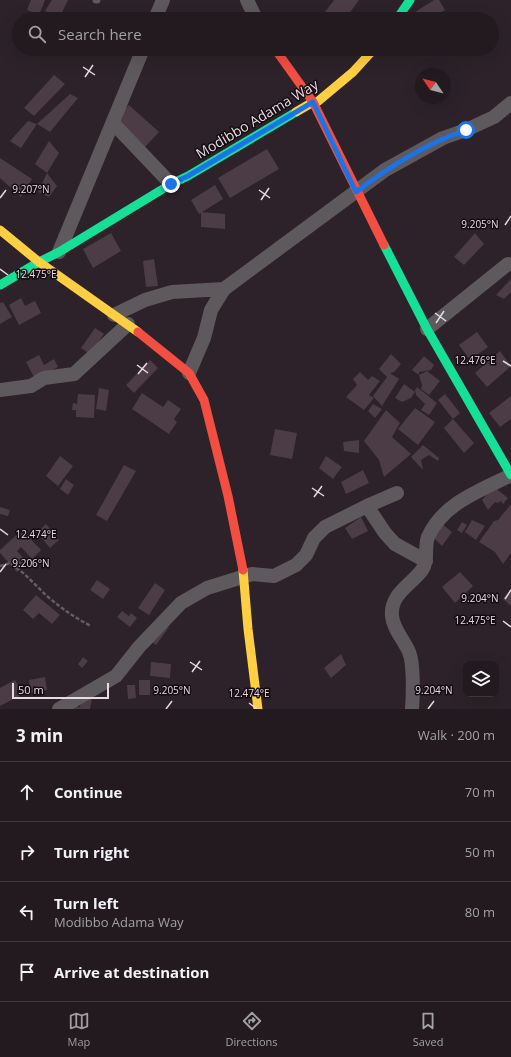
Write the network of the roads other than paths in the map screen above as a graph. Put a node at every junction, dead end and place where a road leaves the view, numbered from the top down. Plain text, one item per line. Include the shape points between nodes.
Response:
1 (163, 0) edge
2 (247, 0) edge
3 (410, 0) edge
4 (158, 12) edge
5 (253, 12) edge
6 (402, 12) edge
7 (140, 56) edge
8 (280, 56) edge
9 (368, 56) edge
10 (313, 102) junction
11 (511, 103) edge
12 (113, 123) junction
13 (171, 184) junction
14 (356, 192) junction
15 (0, 230) edge
16 (59, 252) junction
17 (39, 262) junction
18 (508, 264) dead end
19 (0, 285) edge
20 (224, 289) junction
21 (114, 315) junction
22 (128, 324) junction
23 (427, 329) junction
24 (189, 373) junction
25 (0, 390) edge
26 (511, 475) edge
27 (397, 493) dead end
28 (367, 506) junction
29 (426, 561) junction
30 (244, 577) junction
31 (59, 709) edge
32 (258, 709) edge
33 (412, 709) edge

1 - 4 street
2 - 5 street
3 - 6 street
7 - 12 street
8 - 10 street
9 - 10 street, Modibbo Adama Way via 353,72 316,103
10 - 13 street, Modibbo Adama Way
10 - 14 street
11 - 14 street via 494,118 411,154
12 - 13 street
12 - 16 street
13 - 16 street, Modibbo Adama Way
14 - 20 street
14 - 23 street
15 - 17 street
16 - 17 street, Modibbo Adama Way
17 - 19 street, Modibbo Adama Way
17 - 21 street
18 - 23 street
20 - 21 street via 172,292 144,300
20 - 24 street via 211,310 204,338
21 - 22 street
22 - 24 street
22 - 25 street via 74,374 44,378 31,386
23 - 26 street
24 - 30 street via 204,400 213,432
26 - 29 street via 460,501 448,510 427,539
27 - 28 street
28 - 29 street via 395,544
28 - 30 street via 325,527 314,538 306,555 296,565 274,576 252,574
29 - 33 street via 394,601 392,616 397,631 410,653
30 - 31 street via 207,588 181,603 138,647 116,676
30 - 32 street

